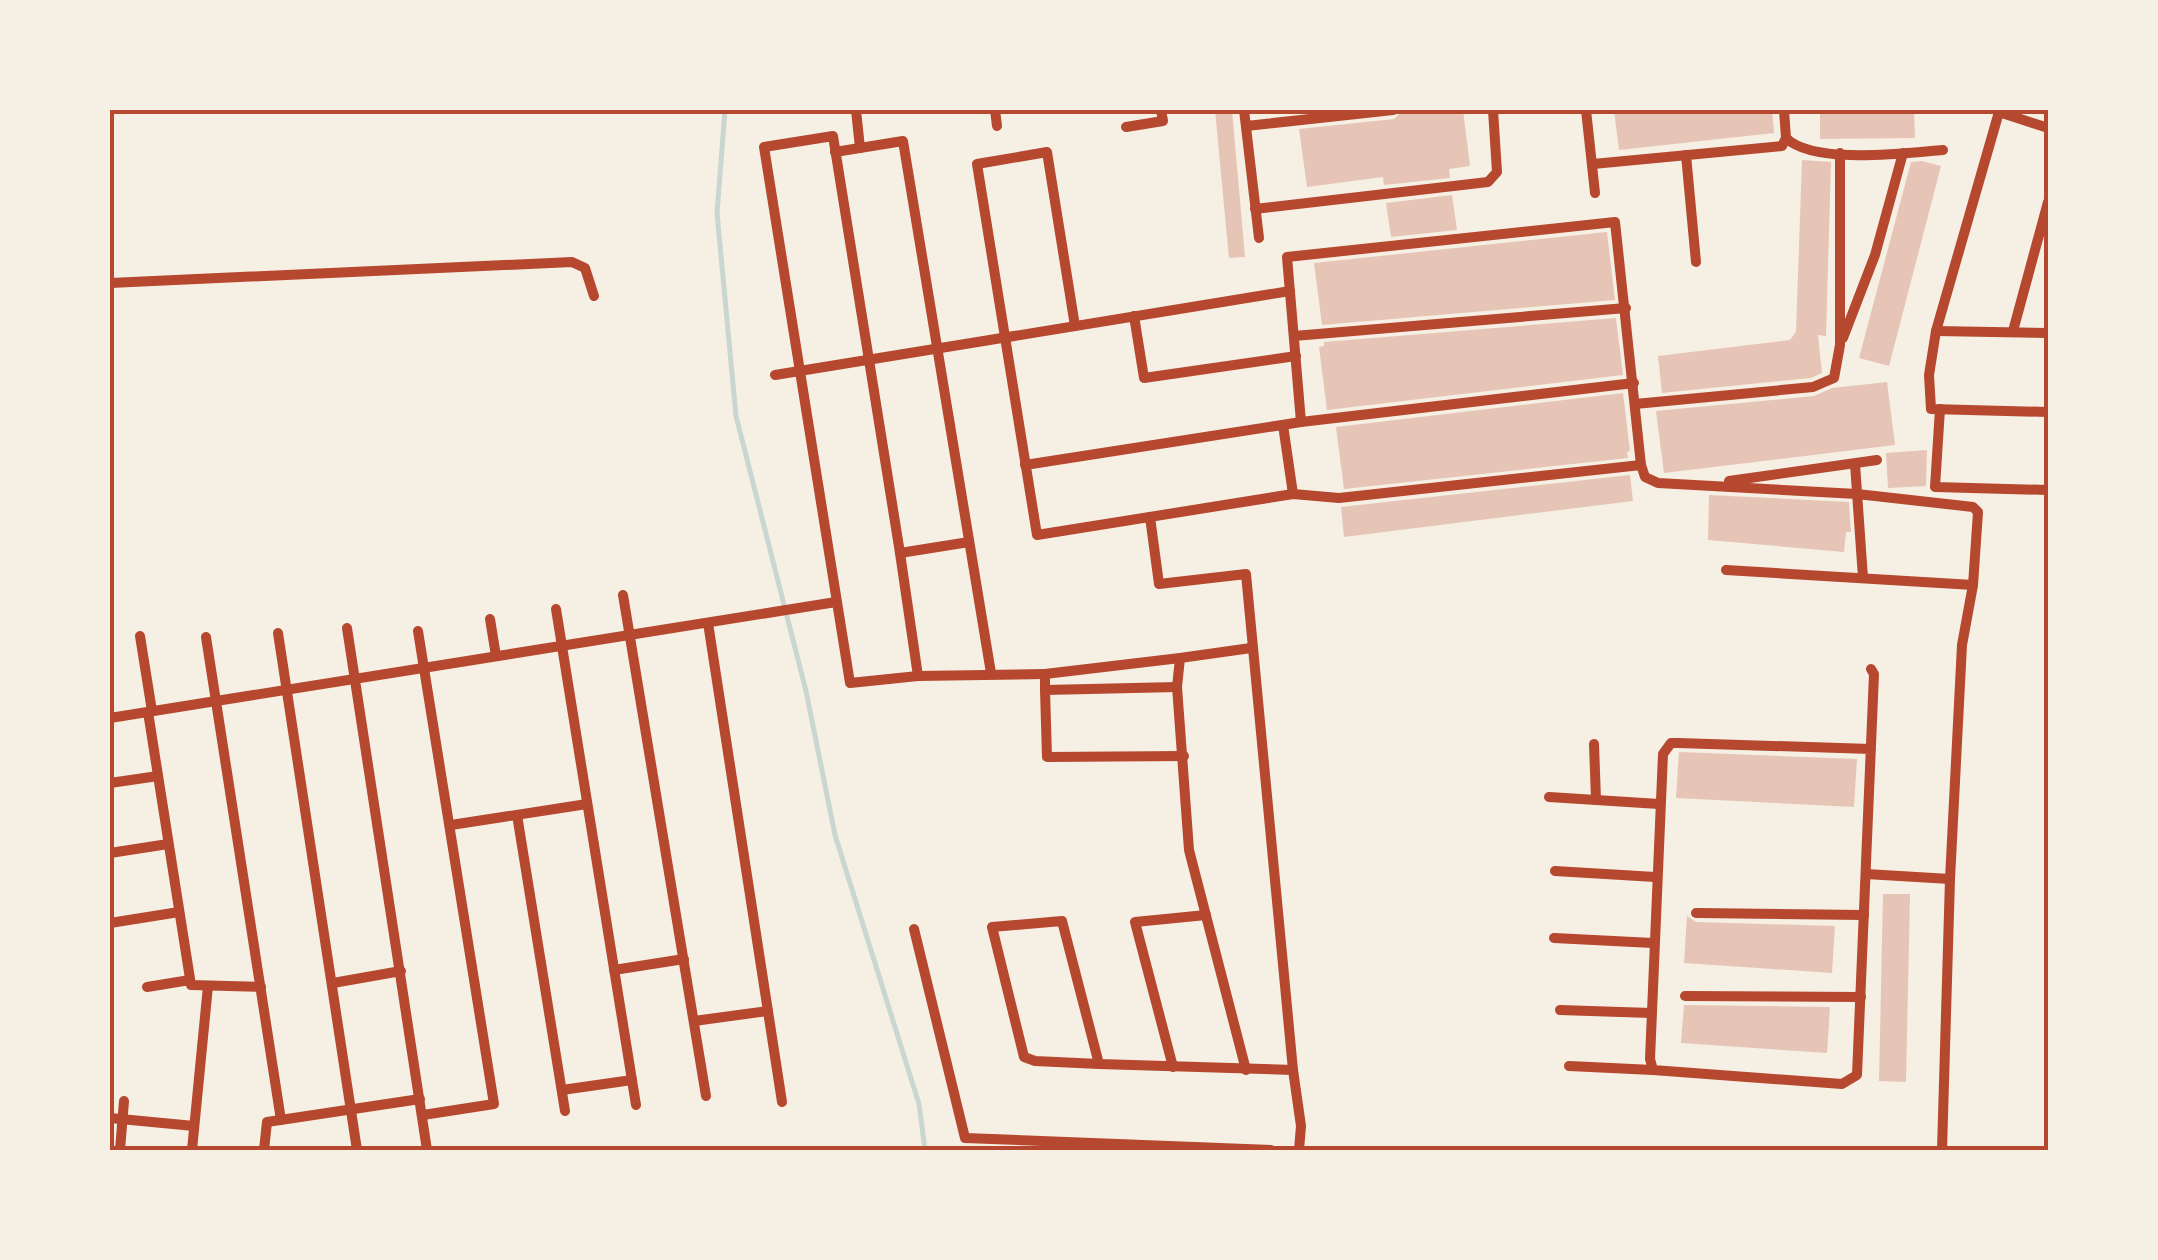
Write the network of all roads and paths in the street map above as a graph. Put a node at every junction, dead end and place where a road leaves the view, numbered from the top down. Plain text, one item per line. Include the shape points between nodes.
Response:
1 (856, 110) edge
2 (995, 110) edge
3 (1161, 110) edge
4 (1244, 110) edge
5 (1393, 110) edge
6 (1494, 110) edge
7 (1586, 110) edge
8 (1784, 110) edge
9 (997, 126) dead end
10 (1126, 126) dead end
11 (1246, 126) junction
12 (2048, 128) edge
13 (1786, 138) junction
14 (860, 148) junction
15 (1943, 150) dead end
16 (835, 152) junction
17 (1840, 154) junction
18 (1903, 154) junction
19 (1686, 156) junction
20 (1593, 164) junction
21 (1595, 193) dead end
22 (2048, 202) edge
23 (1256, 209) junction
24 (1259, 238) dead end
25 (1696, 262) dead end
26 (110, 283) edge
27 (1290, 291) junction
28 (594, 296) dead end
29 (1626, 308) junction
30 (1134, 316) junction
31 (1075, 326) junction
32 (2013, 331) junction
33 (1936, 332) junction
34 (2048, 333) edge
35 (1294, 336) junction
36 (1005, 338) junction
37 (1840, 344) junction
38 (937, 349) junction
39 (1296, 356) junction
40 (869, 360) junction
41 (800, 372) junction
42 (774, 376) dead end
43 (1634, 383) junction
44 (1635, 404) junction
45 (1940, 409) junction
46 (2048, 412) edge
47 (1301, 422) junction
48 (1283, 425) junction
49 (1877, 460) dead end
50 (1641, 464) junction
51 (1855, 464) junction
52 (1026, 465) junction
53 (1708, 483) junction
54 (2048, 490) edge
55 (1293, 494) junction
56 (1857, 494) junction
57 (1150, 517) junction
58 (969, 542) junction
59 (900, 553) junction
60 (1726, 570) dead end
61 (1862, 578) junction
62 (1972, 585) junction
63 (623, 595) dead end
64 (836, 602) junction
65 (556, 609) dead end
66 (490, 619) dead end
67 (708, 623) junction
68 (347, 628) dead end
69 (418, 630) dead end
70 (278, 633) dead end
71 (629, 634) junction
72 (140, 636) dead end
73 (206, 637) dead end
74 (562, 647) junction
75 (1251, 648) junction
76 (496, 656) junction
77 (1180, 658) junction
78 (424, 668) junction
79 (1871, 668) dead end
80 (991, 672) junction
81 (1044, 674) junction
82 (918, 676) junction
83 (356, 679) junction
84 (1177, 687) junction
85 (287, 690) junction
86 (1044, 690) junction
87 (216, 701) junction
88 (150, 711) junction
89 (110, 718) edge
90 (1594, 744) dead end
91 (1871, 749) junction
92 (1184, 756) junction
93 (158, 776) junction
94 (110, 783) edge
95 (1548, 797) dead end
96 (1596, 800) junction
97 (588, 804) junction
98 (1659, 804) junction
99 (517, 814) junction
100 (451, 825) junction
101 (168, 844) junction
102 (110, 853) edge
103 (1556, 871) dead end
104 (1866, 874) junction
105 (1655, 877) junction
106 (1950, 880) junction
107 (179, 912) junction
108 (1696, 912) dead end
109 (1206, 914) junction
110 (1864, 915) junction
111 (110, 923) edge
112 (914, 929) dead end
113 (1554, 938) dead end
114 (1653, 943) junction
115 (684, 959) junction
116 (614, 970) junction
117 (401, 972) junction
118 (190, 980) junction
119 (333, 983) junction
120 (208, 986) junction
121 (148, 987) dead end
122 (260, 988) junction
123 (1686, 996) dead end
124 (1861, 998) junction
125 (1560, 1010) dead end
126 (768, 1011) junction
127 (1651, 1013) junction
128 (694, 1021) junction
129 (1099, 1064) junction
130 (1569, 1066) dead end
131 (1173, 1067) junction
132 (1246, 1070) junction
133 (1292, 1070) junction
134 (1654, 1070) junction
135 (632, 1080) junction
136 (562, 1090) junction
137 (706, 1096) dead end
138 (420, 1099) junction
139 (124, 1101) dead end
140 (782, 1102) dead end
141 (636, 1105) dead end
142 (353, 1109) junction
143 (565, 1111) dead end
144 (423, 1115) junction
145 (116, 1118) edge
146 (281, 1120) junction
147 (194, 1126) junction
148 (120, 1150) edge
149 (192, 1150) edge
150 (264, 1150) edge
151 (358, 1150) edge
152 (427, 1150) edge
153 (1272, 1150) edge
154 (1298, 1150) edge
155 (1942, 1150) edge

1 - 14 street
2 - 9 street
3 - 10 street via 1163,121
4 - 11 street
5 - 11 street
6 - 23 street via 1496,172 1488,182
7 - 20 street
8 - 13 street
11 - 23 street
12 - 33 street via 1999,112
13 - 17 street via 1794,146
13 - 19 street via 1777,147
14 - 16 street
14 - 38 street via 902,141
15 - 18 street
16 - 40 street
16 - 41 street via 833,136 764,148
17 - 18 street
17 - 37 street
18 - 37 street via 1875,255
19 - 20 street
19 - 25 street
20 - 21 street
22 - 32 street
23 - 24 street
26 - 28 street via 572,262 585,268
27 - 29 street via 1287,257 1615,222
27 - 30 street
27 - 35 street
29 - 35 street
29 - 43 street
30 - 31 street
30 - 39 street via 1144,378
31 - 36 street
31 - 36 street via 1047,152 977,164
32 - 33 street
32 - 34 street
33 - 45 street via 1929,375 1931,409
35 - 39 street
36 - 38 street
36 - 52 street
37 - 44 street via 1834,378 1824,384
38 - 40 street
38 - 58 street
39 - 47 street
40 - 41 street
40 - 59 street
41 - 42 street
41 - 64 street
43 - 44 street
43 - 47 street
44 - 50 street
45 - 46 street
45 - 54 street via 1935,487
47 - 48 street
48 - 52 street
48 - 55 street
49 - 51 street
50 - 53 street via 1654,482
50 - 55 street via 1339,498
51 - 53 street
51 - 56 street
52 - 57 street via 1037,535
53 - 56 street
55 - 57 street
56 - 61 street
56 - 62 street via 1974,507
57 - 75 street via 1159,584 1246,574
58 - 59 street
58 - 80 street
59 - 82 street
60 - 61 street
61 - 62 street
62 - 106 street via 1962,645
63 - 71 street
64 - 67 street
64 - 82 street via 850,683
65 - 74 street
66 - 76 street
67 - 71 street
67 - 126 street
68 - 83 street
69 - 78 street
70 - 85 street
71 - 74 street
71 - 115 street
72 - 88 street
73 - 87 street
74 - 76 street
74 - 97 street
75 - 77 street
75 - 133 street
76 - 78 street
77 - 81 street
77 - 84 street
78 - 83 street
78 - 100 street
79 - 91 street
80 - 81 street
80 - 82 street
81 - 86 street
83 - 85 street
83 - 117 street
84 - 86 street
84 - 92 street
85 - 87 street
85 - 119 street
86 - 92 street via 1047,757
87 - 88 street
87 - 122 street
88 - 89 street
88 - 93 street
90 - 96 street
91 - 98 street via 1672,743 1663,754
91 - 104 street
92 - 109 street via 1190,850
93 - 94 street
93 - 101 street
95 - 96 street
96 - 98 street
97 - 99 street
97 - 116 street
98 - 105 street
99 - 100 street
99 - 136 street
100 - 144 street via 494,1104
101 - 102 street
101 - 107 street
103 - 105 street
104 - 106 street
104 - 110 street
105 - 114 street
106 - 155 street
107 - 111 street
107 - 118 street
108 - 110 street
109 - 131 street via 1135,922
109 - 132 street
110 - 124 street
112 - 153 street via 965,1138
113 - 114 street
114 - 127 street
115 - 116 street
115 - 128 street
116 - 135 street
117 - 119 street
117 - 138 street
118 - 120 street
118 - 121 street
119 - 142 street
120 - 122 street
120 - 147 street
122 - 146 street
123 - 124 street
124 - 134 street via 1858,1075 1852,1081
125 - 127 street
126 - 128 street
126 - 140 street
127 - 134 street
128 - 137 street
129 - 129 street via 1062,922 992,926 1024,1057
129 - 131 street
130 - 134 street
131 - 132 street
132 - 133 street
133 - 154 street via 1302,1126
135 - 136 street
135 - 141 street
136 - 143 street
138 - 142 street
138 - 144 street
139 - 145 street
142 - 146 street
142 - 151 street
144 - 152 street
145 - 147 street
145 - 148 street
146 - 150 street via 267,1122
147 - 149 street

